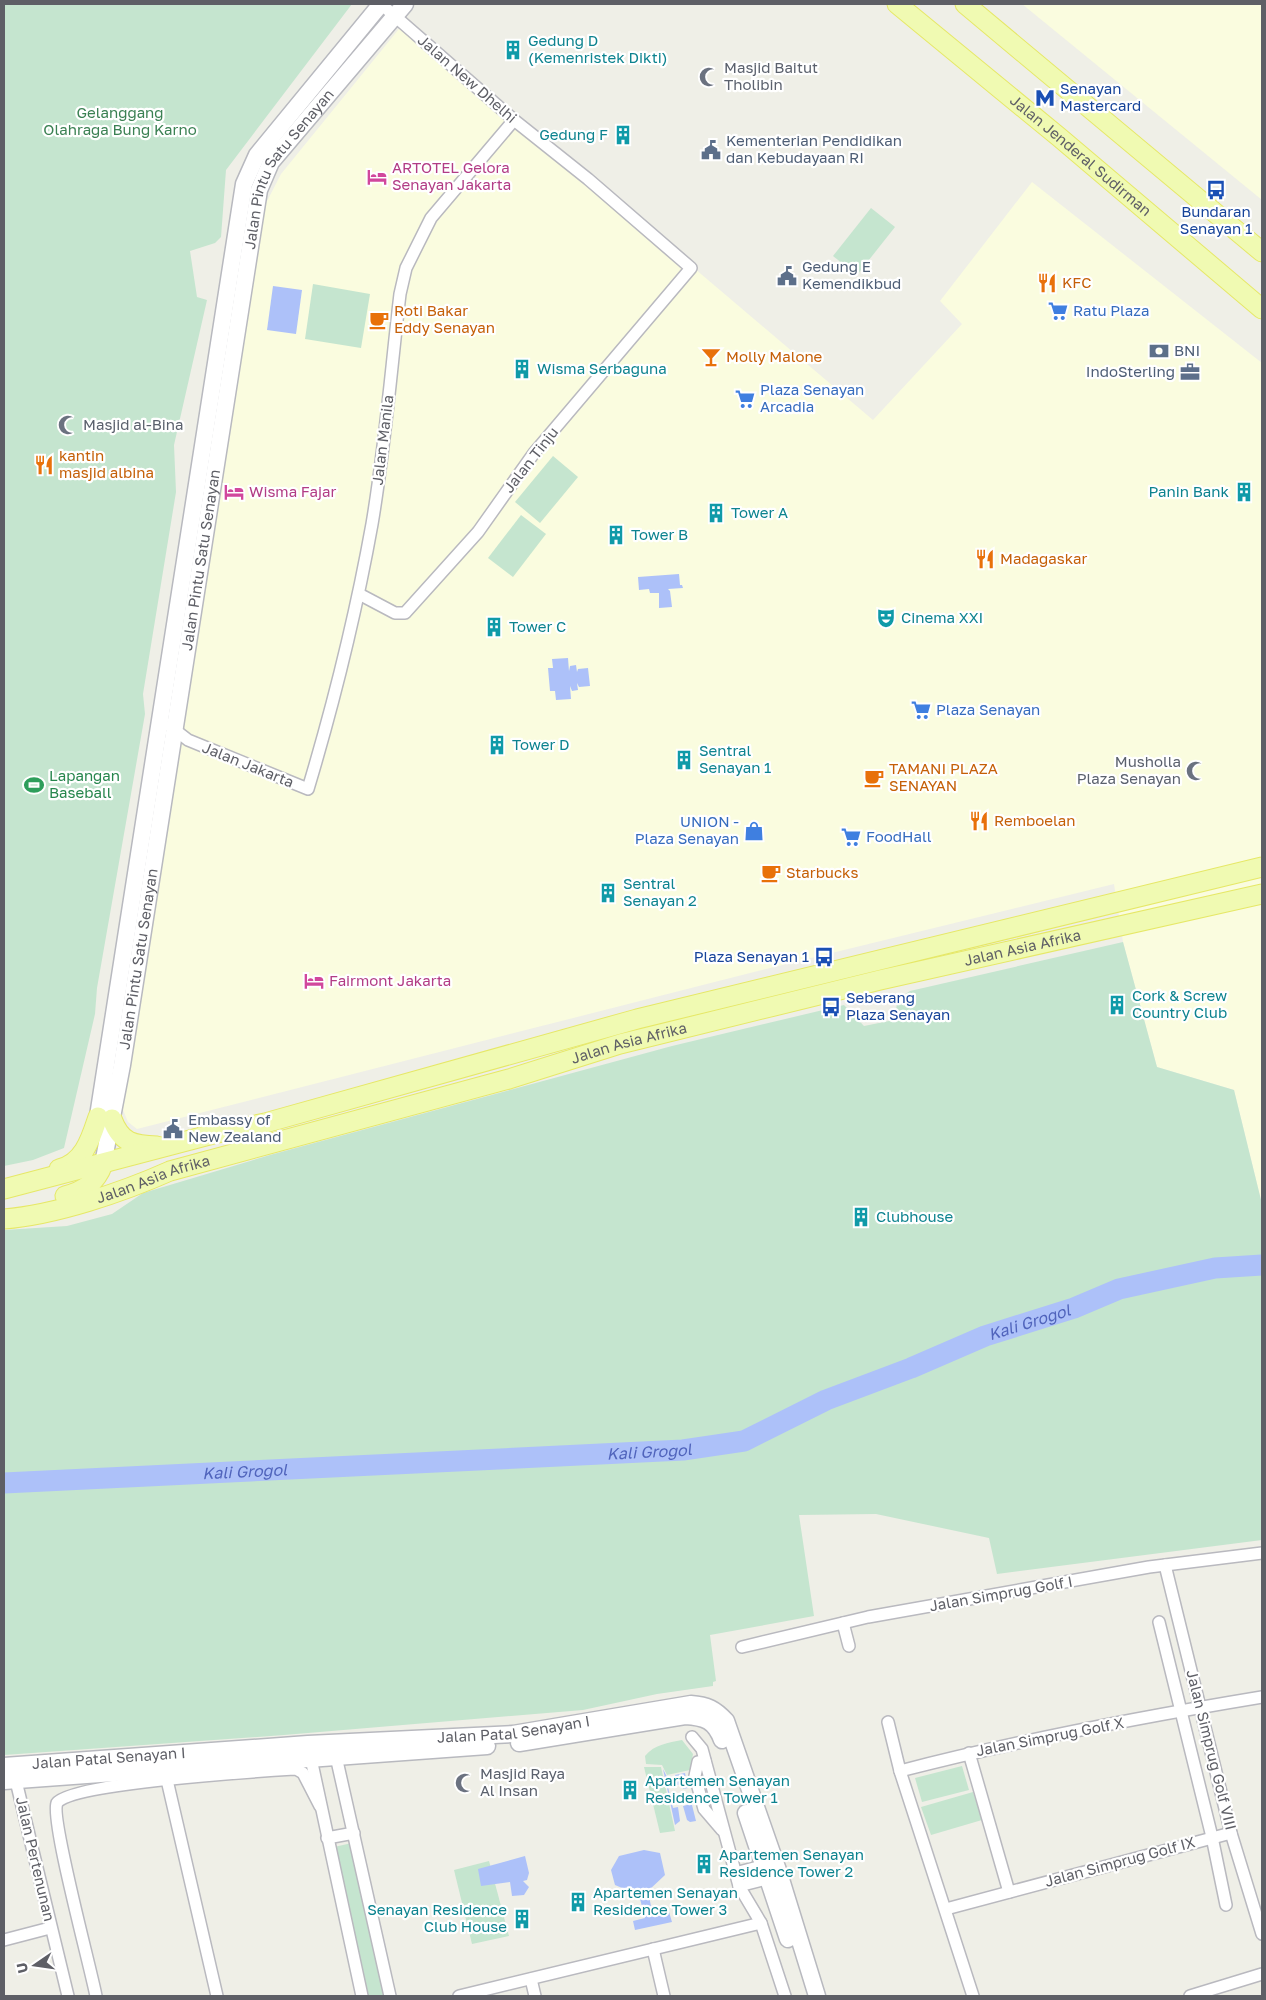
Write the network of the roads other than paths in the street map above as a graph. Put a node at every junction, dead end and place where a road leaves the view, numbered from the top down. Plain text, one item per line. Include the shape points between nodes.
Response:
1 (381, 4) edge
2 (897, 4) edge
3 (966, 4) edge
4 (400, 10) edge
5 (514, 120) junction
6 (1262, 252) edge
7 (691, 268) joint
8 (1262, 309) edge
9 (359, 594) junction
10 (173, 738) junction
11 (154, 759) junction
12 (170, 766) junction
13 (308, 789) joint
14 (1262, 867) edge
15 (1262, 894) edge
16 (854, 966) junction
17 (859, 985) junction
18 (105, 1118) junction
19 (265, 1123) junction
20 (269, 1144) junction
21 (172, 1146) junction
22 (98, 1168) junction
23 (170, 1171) junction
24 (4, 1181) edge
25 (4, 1189) edge
26 (4, 1213) edge
27 (4, 1219) edge
28 (1262, 1553) edge
29 (1164, 1565) junction
30 (1158, 1622) dead end
31 (843, 1623) junction
32 (849, 1646) dead end
33 (742, 1647) dead end
34 (1262, 1697) edge
35 (1200, 1707) junction
36 (1180, 1711) junction
37 (888, 1722) dead end
38 (692, 1737) dead end
39 (334, 1749) junction
40 (310, 1751) junction
41 (969, 1753) junction
42 (4, 1766) edge
43 (900, 1771) junction
44 (167, 1780) junction
45 (10, 1781) edge
46 (320, 1806) junction
47 (354, 1833) junction
48 (1231, 1833) junction
49 (1212, 1837) junction
50 (327, 1838) junction
51 (772, 1871) junction
52 (735, 1873) junction
53 (739, 1886) junction
54 (1009, 1892) junction
55 (1226, 1905) dead end
56 (946, 1910) junction
57 (761, 1923) junction
58 (50, 1928) junction
59 (1262, 1934) edge
60 (4, 1940) edge
61 (653, 1949) junction
62 (1262, 1974) edge
63 (531, 1979) junction
64 (68, 1996) edge
65 (96, 1996) edge
66 (217, 1996) edge
67 (362, 1996) edge
68 (390, 1996) edge
69 (459, 1996) edge
70 (535, 1996) edge
71 (664, 1996) edge
72 (785, 1996) edge
73 (807, 1996) edge
74 (817, 1996) edge
75 (973, 1996) edge
76 (1190, 1996) edge

1 - 4 street, Jalan New Dhelhi
1 - 10 main road, Jalan Pintu Satu Senayan via 256,155 246,177 160,722
2 - 8 main road, Jalan Jenderal Sudirman via 1059,136
3 - 6 main road
4 - 5 street, Jalan New Dhelhi
4 - 10 main road, Jalan Pintu Satu Senayan via 271,162 264,175 249,248
5 - 7 street, Jalan New Dhelhi
5 - 9 street, Jalan Manila via 430,218 406,268 372,522
7 - 9 street, Jalan Tinju via 534,453 478,532 405,613 395,613
9 - 13 street, Jalan Manila
10 - 11 main road, Jalan Pintu Satu Senayan
10 - 12 main road, Jalan Pintu Satu Senayan
10 - 13 street, Jalan Jakarta
11 - 12 main road via 165,759
11 - 18 main road, Jalan Pintu Satu Senayan
12 - 18 main road, Jalan Pintu Satu Senayan
14 - 16 main road, Jalan Asia Afrika
15 - 17 main road, Jalan Asia Afrika
16 - 17 main road
16 - 19 main road, Jalan Asia Afrika via 637,1019
17 - 20 main road, Jalan Asia Afrika via 620,1044 509,1079
18 - 21 main road via 132,1143
18 - 22 main road, Jalan Pintu Satu Senayan
18 - 24 main road via 76,1161 64,1168
19 - 20 main road via 259,1135
19 - 21 main road, Jalan Asia Afrika
20 - 23 main road, Jalan Asia Afrika
21 - 22 main road, Jalan Asia Afrika
22 - 23 main road via 114,1178
22 - 25 main road, Jalan Asia Afrika
22 - 26 main road via 82,1192
23 - 27 main road, Jalan Asia Afrika via 64,1207
28 - 29 street, Jalan Simprug Golf I
29 - 31 street, Jalan Simprug Golf I
29 - 35 street, Jalan Simprug Golf VIII
30 - 36 street
31 - 32 street
31 - 33 street, Jalan Simprug Golf I
34 - 35 street, Jalan Simprug Golf X
35 - 36 street, Jalan Simprug Golf X
35 - 48 street, Jalan Simprug Golf VIII
36 - 41 street, Jalan Simprug Golf X
36 - 49 street
37 - 43 street
38 - 52 street via 700,1745
39 - 40 main road, Jalan Patal Senayan I
39 - 47 street
39 - 51 main road, Jalan Patal Senayan I via 513,1734 691,1704 703,1705 712,1708 726,1721
40 - 42 main road, Jalan Patal Senayan I
40 - 45 main road, Jalan Patal Senayan I
40 - 46 street
41 - 43 street, Jalan Simprug Golf X
41 - 54 street
43 - 56 street
44 - 46 street via 296,1769 303,1773
44 - 65 street via 64,1796 56,1805 60,1844
44 - 66 street
45 - 58 street, Jalan Pertenunan
46 - 50 street
47 - 50 street
47 - 68 street
48 - 49 street, Jalan Simprug Golf IX
48 - 59 street, Jalan Simprug Golf VIII
49 - 54 street, Jalan Simprug Golf IX
49 - 55 street
50 - 67 street
51 - 52 street
51 - 53 street
51 - 73 main road, Jalan Patal Senayan I
51 - 74 main road, Jalan Patal Senayan I
52 - 53 street
53 - 57 street
54 - 56 street, Jalan Simprug Golf IX
56 - 75 street
57 - 61 street
57 - 72 street
58 - 60 street
58 - 64 street, Jalan Pertenunan
61 - 63 street
61 - 71 street
62 - 76 street
63 - 69 street
63 - 70 street

